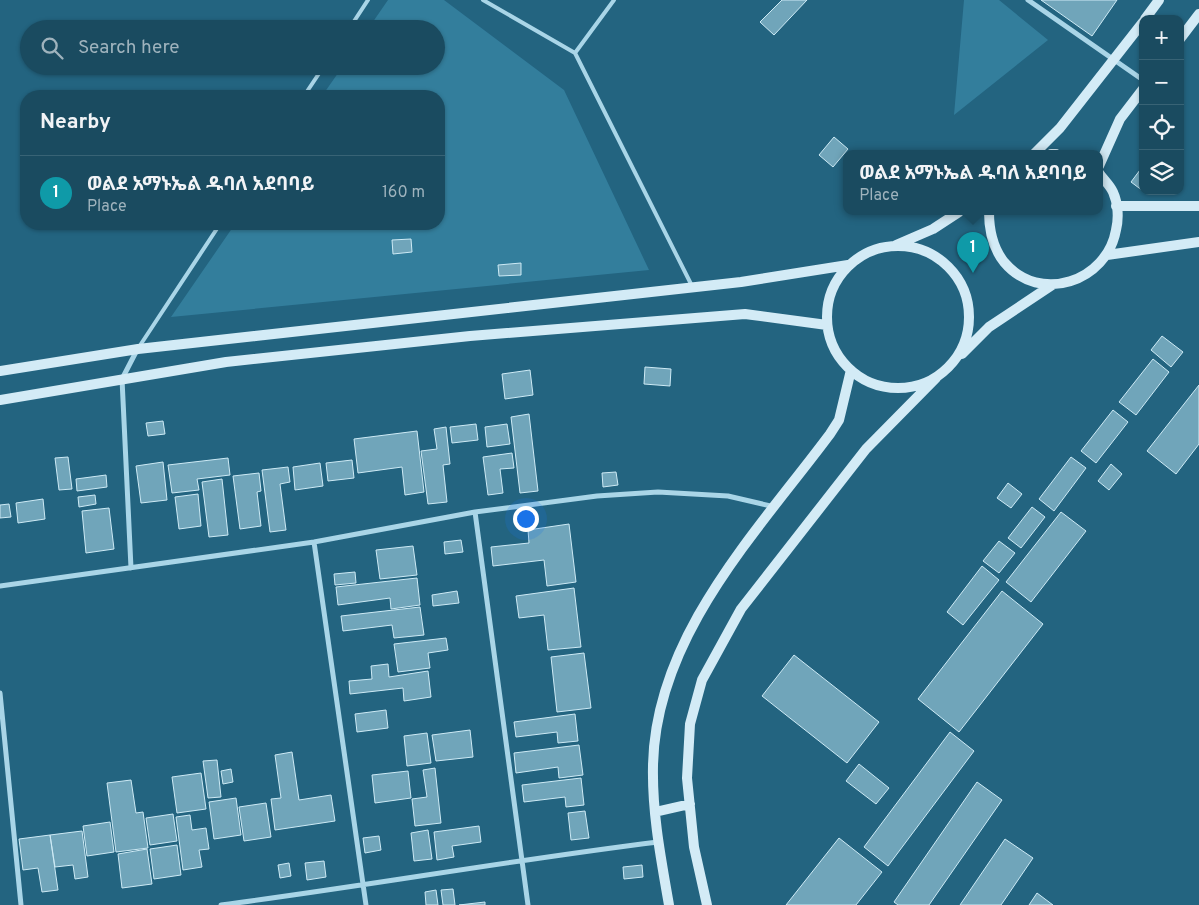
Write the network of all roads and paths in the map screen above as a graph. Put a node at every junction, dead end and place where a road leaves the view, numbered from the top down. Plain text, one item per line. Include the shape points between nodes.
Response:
1 (368, 0) edge
2 (483, 0) edge
3 (614, 0) edge
4 (1028, 0) edge
5 (1160, 0) edge
6 (1199, 14) edge
7 (1148, 15) edge
8 (355, 20) edge
9 (1139, 27) edge
10 (1184, 34) edge
11 (575, 53) junction
12 (1113, 62) junction
13 (318, 75) edge
14 (1139, 78) edge
15 (308, 90) edge
16 (1139, 94) edge
17 (1038, 150) edge
18 (1103, 157) edge
19 (1103, 178) edge
20 (1116, 206) junction
21 (1199, 206) edge
22 (955, 215) edge
23 (989, 215) edge
24 (216, 230) edge
25 (1199, 242) edge
26 (896, 245) junction
27 (1107, 255) junction
28 (848, 265) junction
29 (1052, 285) junction
30 (692, 286) junction
31 (827, 325) junction
32 (138, 349) junction
33 (957, 358) junction
34 (851, 370) junction
35 (0, 371) edge
36 (936, 378) junction
37 (122, 379) junction
38 (0, 400) edge
39 (776, 507) junction
40 (475, 512) junction
41 (314, 542) junction
42 (131, 568) junction
43 (0, 586) edge
44 (0, 693) edge
45 (690, 804) junction
46 (655, 812) junction
47 (658, 842) junction
48 (522, 859) junction
49 (363, 886) junction
50 (21, 905) edge
51 (221, 905) edge
52 (366, 905) edge
53 (528, 905) edge
54 (669, 905) edge
55 (707, 905) edge

1 - 8 lane
2 - 11 lane
3 - 11 lane
4 - 12 street
5 - 7 main road
6 - 10 main road
9 - 12 main road
11 - 30 lane
12 - 14 street
12 - 17 main road
13 - 15 lane
16 - 18 main road via 1120,119
19 - 20 main road via 1113,192
20 - 21 main road
20 - 27 main road via 1119,218 1114,244
22 - 26 main road
23 - 29 main road via 992,239 1005,263 1026,278
24 - 32 lane
25 - 27 main road
26 - 28 main road via 870,250
26 - 33 main road via 922,249 944,261 961,281 970,306 968,332
27 - 29 main road via 1099,266 1077,280
28 - 30 main road via 741,282
28 - 31 main road via 833,287
29 - 33 main road via 989,327
30 - 32 main road
31 - 34 main road via 831,342
31 - 37 main road via 744,314 470,336 226,362
32 - 35 main road
32 - 37 street
33 - 36 main road
34 - 36 main road via 864,380 888,389 913,388
34 - 39 main road via 839,420
36 - 45 main road via 866,449 740,609 720,643 702,680 690,724 687,778
37 - 38 main road
37 - 42 street
39 - 40 street via 728,496 658,492 597,496
39 - 46 main road via 700,610 675,662 660,712 654,755
40 - 41 street
40 - 48 street
41 - 42 street
41 - 49 street
42 - 43 street
44 - 50 street
45 - 46 main road
45 - 55 main road via 694,847
46 - 47 main road
47 - 48 street
47 - 54 main road
48 - 49 street
48 - 53 street
49 - 51 street
49 - 52 street

